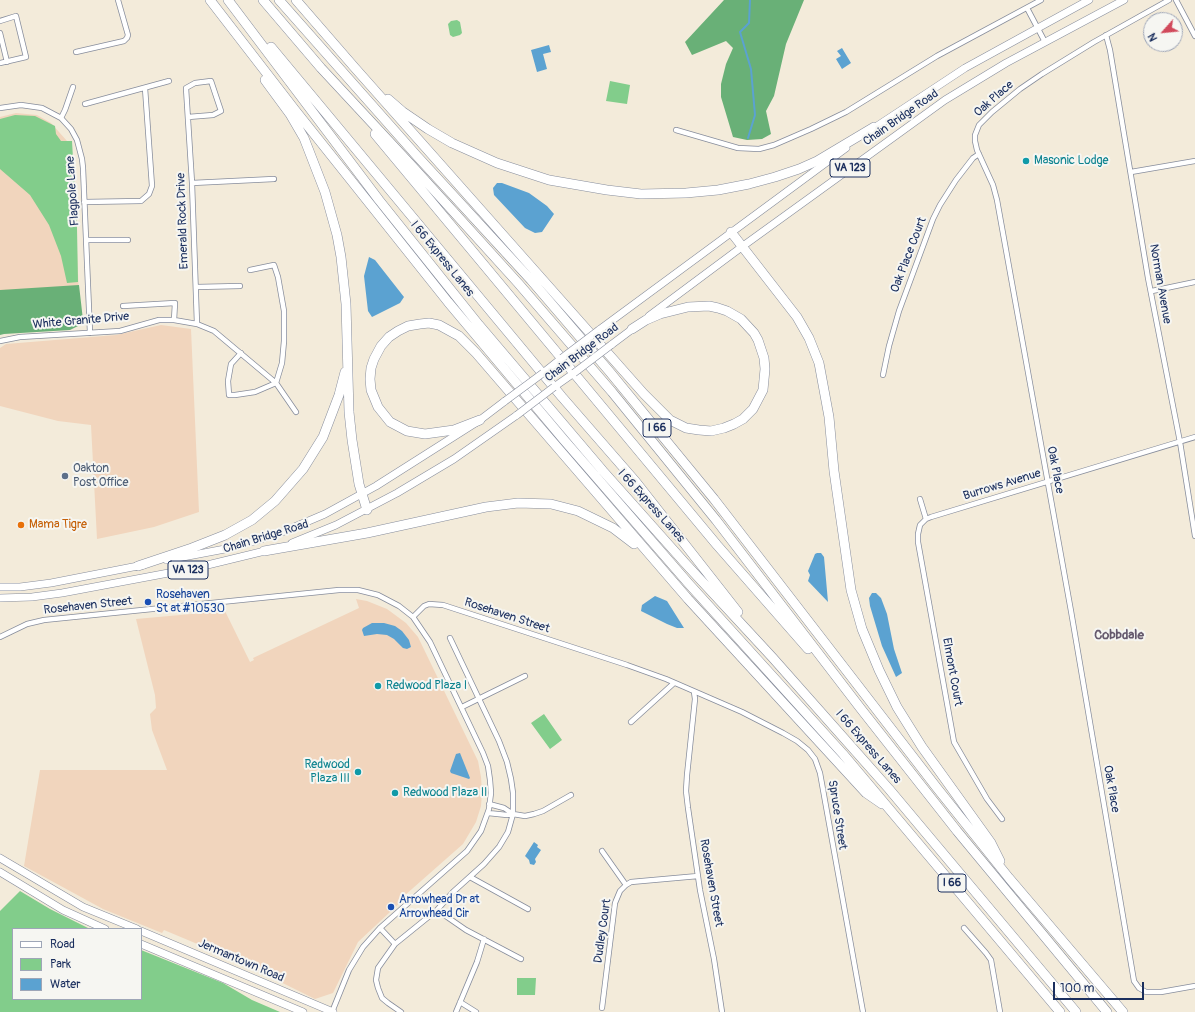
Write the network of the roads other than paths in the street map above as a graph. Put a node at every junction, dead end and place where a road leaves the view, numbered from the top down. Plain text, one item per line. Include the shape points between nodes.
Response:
1 (118, 0) edge
2 (210, 0) edge
3 (228, 0) edge
4 (263, 0) edge
5 (279, 0) edge
6 (296, 0) edge
7 (1041, 0) edge
8 (1089, 0) edge
9 (1124, 0) edge
10 (1169, 0) edge
11 (1176, 0) edge
12 (1027, 8) junction
13 (238, 13) junction
14 (0, 21) edge
15 (1038, 28) junction
16 (0, 33) edge
17 (1106, 35) junction
18 (1195, 36) edge
19 (1045, 42) junction
20 (246, 45) junction
21 (76, 52) dead end
22 (7, 62) junction
23 (0, 63) edge
24 (321, 68) junction
25 (354, 68) junction
26 (170, 81) dead end
27 (73, 88) dead end
28 (145, 88) junction
29 (85, 104) dead end
30 (0, 108) edge
31 (188, 117) junction
32 (61, 118) junction
33 (874, 127) junction
34 (676, 130) dead end
35 (979, 154) junction
36 (1195, 161) edge
37 (1131, 172) junction
38 (274, 179) dead end
39 (192, 183) junction
40 (84, 202) junction
41 (731, 232) junction
42 (87, 240) junction
43 (128, 240) dead end
44 (742, 246) junction
45 (250, 270) dead end
46 (1195, 282) edge
47 (240, 286) dead end
48 (196, 287) junction
49 (1152, 291) junction
50 (123, 306) dead end
51 (174, 320) junction
52 (196, 324) junction
53 (632, 329) junction
54 (90, 333) junction
55 (0, 341) edge
56 (348, 352) junction
57 (241, 353) junction
58 (562, 358) junction
59 (543, 373) junction
60 (574, 373) junction
61 (883, 375) dead end
62 (276, 383) junction
63 (554, 387) junction
64 (296, 412) dead end
65 (480, 420) junction
66 (1195, 437) edge
67 (1180, 442) junction
68 (1048, 482) junction
69 (362, 495) junction
70 (920, 499) dead end
71 (367, 510) junction
72 (926, 519) junction
73 (1195, 536) edge
74 (264, 551) junction
75 (138, 566) junction
76 (0, 586) edge
77 (0, 598) edge
78 (688, 599) junction
79 (413, 617) junction
80 (0, 637) edge
81 (450, 638) dead end
82 (772, 657) junction
83 (525, 676) dead end
84 (674, 683) junction
85 (694, 692) junction
86 (479, 699) junction
87 (462, 707) junction
88 (861, 709) junction
89 (631, 722) dead end
90 (571, 795) dead end
91 (490, 804) junction
92 (488, 812) junction
93 (893, 812) junction
94 (513, 814) junction
95 (1002, 819) dead end
96 (602, 851) dead end
97 (0, 858) edge
98 (0, 872) edge
99 (698, 876) junction
100 (470, 877) junction
101 (1009, 878) junction
102 (626, 885) junction
103 (528, 909) dead end
104 (437, 910) junction
105 (102, 928) edge
106 (135, 928) edge
107 (380, 928) junction
108 (964, 928) dead end
109 (142, 931) edge
110 (484, 939) junction
111 (142, 944) edge
112 (395, 944) junction
113 (521, 959) dead end
114 (1195, 986) edge
115 (460, 1002) junction
116 (602, 1008) dead end
117 (303, 1012) edge
118 (333, 1012) edge
119 (401, 1012) edge
120 (456, 1012) edge
121 (476, 1012) edge
122 (722, 1012) edge
123 (863, 1012) edge
124 (1000, 1012) edge
125 (1060, 1012) edge
126 (1076, 1012) edge
127 (1107, 1012) edge
128 (1123, 1012) edge

1 - 21 street via 127,38
2 - 20 highway, I 66
3 - 13 highway, I 66 Express Lanes
4 - 24 highway, I 66 Express Lanes
5 - 101 highway, I 66 via 526,275 653,423
6 - 25 highway
7 - 12 street
8 - 15 main road, Chain Bridge Road / VA 123
9 - 19 main road, Chain Bridge Road / VA 123
10 - 17 street, Oak Place
11 - 18 street
12 - 15 street
12 - 34 street via 931,60 846,112 774,145 753,149 738,148
13 - 59 highway via 271,47
13 - 82 highway, I 66 Express Lanes via 379,200 479,325 685,563
14 - 22 street via 16,16 26,57
15 - 19 street
15 - 33 main road, Chain Bridge Road / VA 123 via 955,74
16 - 22 street
17 - 35 street, Oak Place via 1042,74 992,112 977,130 975,141
17 - 37 street, Norman Avenue
19 - 44 main road, Chain Bridge Road / VA 123 via 985,74 940,104
20 - 56 highway via 264,79 304,138 325,192 341,256
20 - 93 highway, I 66 via 444,296 564,440
22 - 23 street
24 - 58 highway
24 - 88 highway, I 66 Express Lanes via 464,223 607,386 716,520
25 - 33 highway via 403,112 428,129 496,163 555,181 641,194 718,190 775,177 812,163
25 - 53 highway via 670,420 686,428 717,430 743,419 758,403 764,384 764,358 754,333 734,314 709,306 688,307 660,314
26 - 28 street
27 - 32 street
28 - 29 street
28 - 40 street via 152,186 149,194 141,201
30 - 32 street, Flagpole Lane via 32,105
31 - 31 street, Emerald Rock Drive via 186,88 195,83 211,81 221,111 213,115
31 - 39 street, Emerald Rock Drive
32 - 40 street, Flagpole Lane via 71,129 79,145
33 - 41 main road, Chain Bridge Road / VA 123
35 - 61 street, Oak Place Court via 956,180 933,219 899,310
35 - 68 street, Oak Place via 997,200
36 - 37 street
37 - 49 street, Norman Avenue
38 - 39 street
39 - 48 street, Emerald Rock Drive
40 - 42 street, Flagpole Lane
41 - 44 highway
41 - 58 main road, Chain Bridge Road / VA 123, bridge
42 - 43 street
42 - 54 street, Flagpole Lane
44 - 53 main road, Chain Bridge Road / VA 123
44 - 101 highway via 797,317 819,363 829,417 851,590 862,629 878,670 897,708 991,843
45 - 62 street via 274,265 278,277 284,311 284,341 282,363
46 - 49 street
47 - 48 street
48 - 52 street, Emerald Rock Drive
49 - 67 street, Norman Avenue
50 - 51 street via 175,303
51 - 52 street, White Granite Drive
51 - 54 street, White Granite Drive via 152,321 120,330
52 - 57 street, White Granite Drive via 214,332
53 - 60 main road, Chain Bridge Road / VA 123, bridge
54 - 55 street, White Granite Drive via 20,336
56 - 69 highway via 349,412 356,470
56 - 75 highway via 339,395 323,437 307,464 286,490 252,520 225,535
57 - 62 street, White Granite Drive
57 - 62 street via 231,364 229,394 255,392
58 - 59 main road, Chain Bridge Road / VA 123
58 - 60 highway
59 - 63 highway
59 - 65 main road, Chain Bridge Road / VA 123, bridge
60 - 63 main road, Chain Bridge Road / VA 123
60 - 88 highway via 717,545
62 - 64 street, White Granite Drive
63 - 71 main road, Chain Bridge Road / VA 123, bridge via 454,459
63 - 82 highway via 641,489 737,612 759,636
65 - 69 main road, Chain Bridge Road / VA 123
65 - 78 highway via 454,430 425,434 407,431 390,422 378,407 371,390 371,368 381,346 398,331 420,324 439,325 459,336
66 - 67 street, Burrows Avenue
67 - 68 street, Burrows Avenue
67 - 73 street, Norman Avenue
68 - 72 street, Burrows Avenue
68 - 114 street, Oak Place via 1134,981 1146,992
69 - 71 highway
69 - 75 main road, Chain Bridge Road / VA 123 via 315,519 268,537
70 - 72 street
71 - 74 main road, Chain Bridge Road / VA 123 via 310,536
72 - 95 street, Elmont Court via 918,529 918,542 954,742 987,799
74 - 77 main road, Chain Bridge Road / VA 123 via 195,568 62,593
74 - 78 highway via 367,533 486,507 518,503 551,504 578,512 613,528 634,545
75 - 76 main road, Chain Bridge Road / VA 123 via 55,582
78 - 93 highway via 866,793
79 - 80 street, Rosehaven Street via 378,595 358,590 339,590 44,620 27,624
79 - 84 street, Rosehaven Street via 424,606 443,605
79 - 87 street via 430,642
81 - 86 street
82 - 126 highway, I 66 Express Lanes via 889,789
83 - 86 street
84 - 85 street, Rosehaven Street
84 - 89 street
85 - 99 street, Rosehaven Street via 686,791
85 - 123 street, Spruce Street via 783,733 803,745 815,759 820,773
86 - 87 street
86 - 94 street via 507,762 514,793
87 - 91 street via 488,766
88 - 127 highway, I 66 Express Lanes via 957,831
90 - 94 street via 534,814
91 - 92 street
91 - 94 street
92 - 94 street
92 - 107 street via 481,831 467,851
93 - 125 highway, I 66
94 - 100 street via 508,832 499,847
96 - 102 street
97 - 106 main road via 83,907
98 - 105 main road via 63,910
99 - 102 street via 631,882
99 - 122 street, Rosehaven Street
100 - 103 street
100 - 104 street
101 - 128 highway, I 66
102 - 116 street, Dudley Court via 620,891 615,904
104 - 110 street
104 - 112 street
107 - 112 street
107 - 118 street via 356,957
108 - 124 street via 990,960
109 - 118 main road, Jermantown Road
110 - 113 street
110 - 115 street
111 - 117 main road, Jermantown Road
112 - 119 street via 378,968 376,984 382,998
115 - 120 street
115 - 121 street

